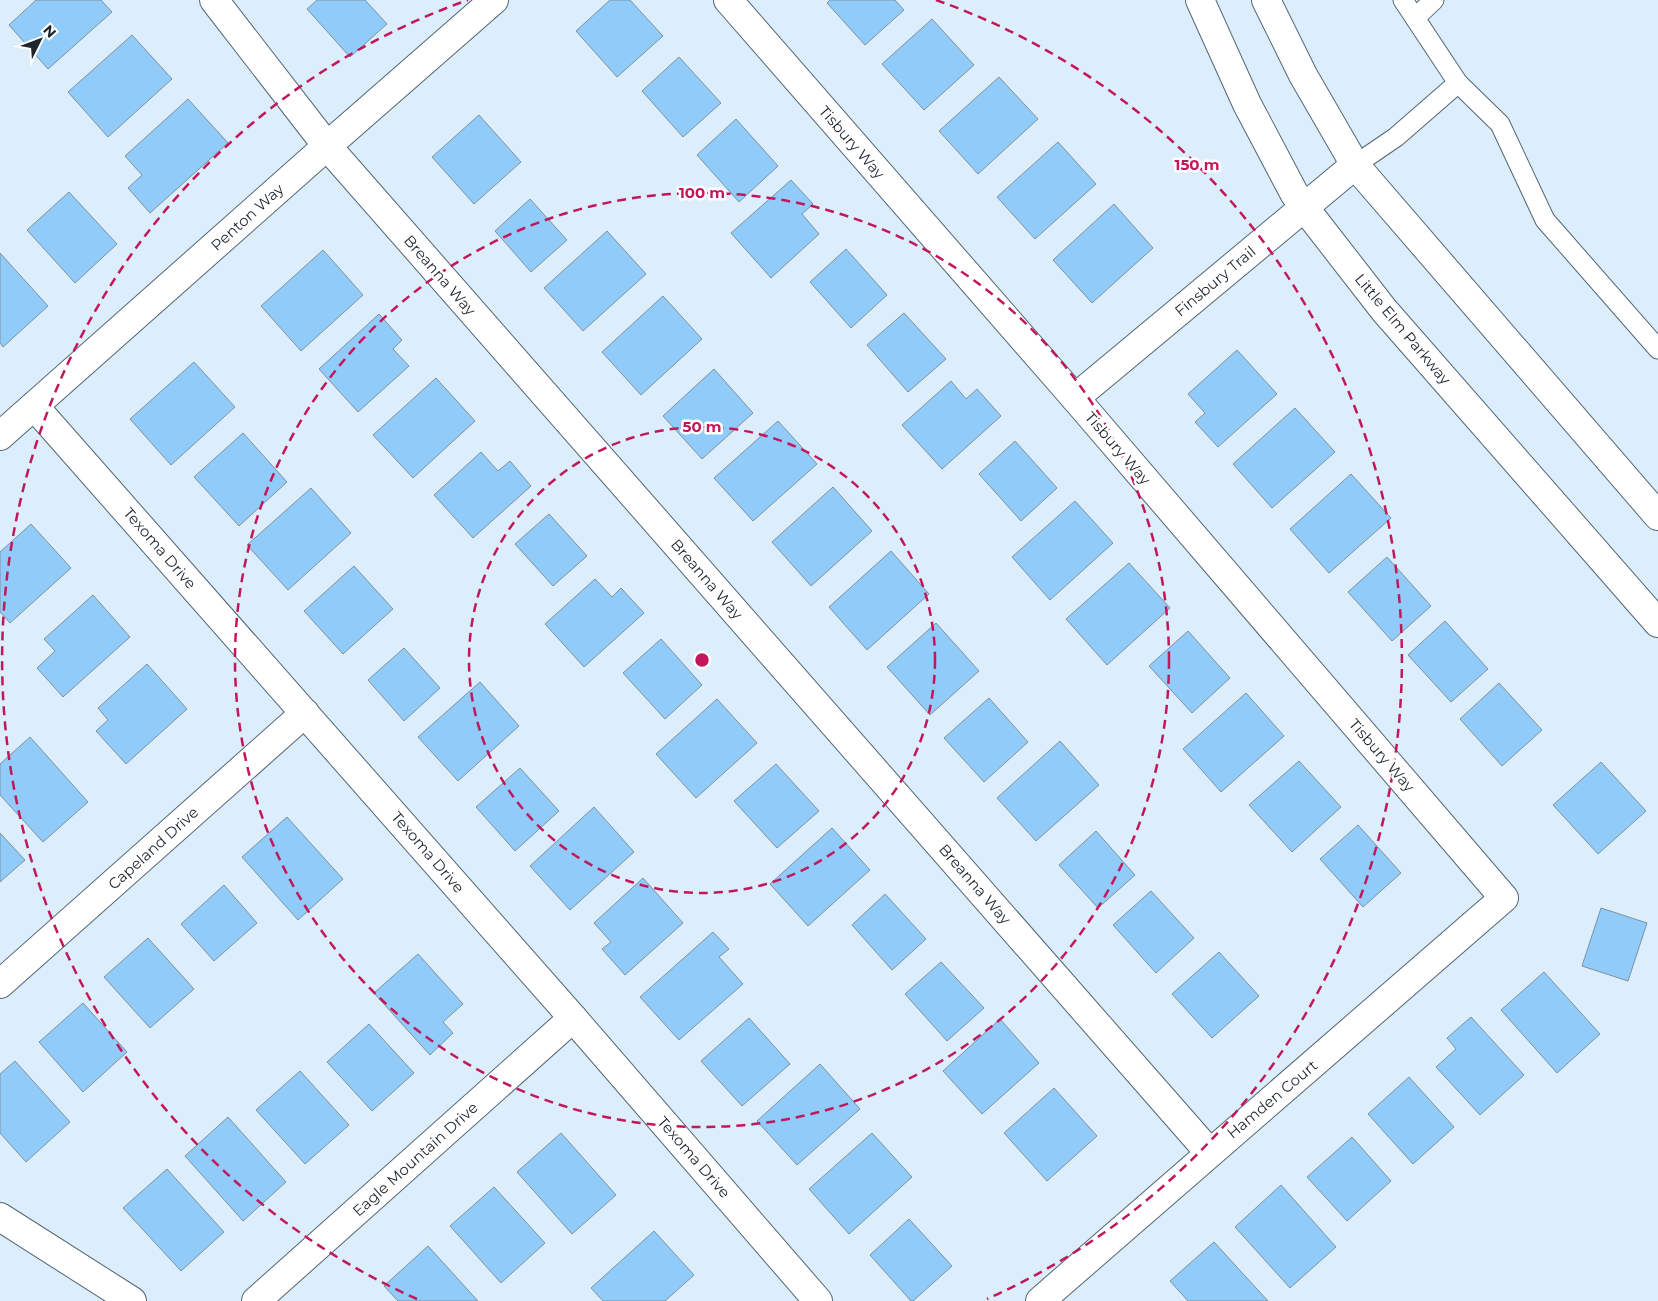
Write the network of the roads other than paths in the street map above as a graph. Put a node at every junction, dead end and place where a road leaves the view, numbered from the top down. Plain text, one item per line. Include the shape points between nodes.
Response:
1 (214, 0) edge
2 (494, 0) edge
3 (728, 0) edge
4 (1200, 0) edge
5 (1266, 0) edge
6 (1403, 0) edge
7 (1434, 0) edge
8 (1415, 18) junction
9 (1458, 83) junction
10 (327, 146) junction
11 (1355, 165) junction
12 (1304, 207) junction
13 (1658, 349) edge
14 (1075, 398) junction
15 (34, 406) junction
16 (0, 436) edge
17 (1658, 516) edge
18 (1658, 622) edge
19 (305, 713) junction
20 (1504, 898) joint
21 (0, 984) edge
22 (573, 1018) junction
23 (1209, 1152) junction
24 (0, 1217) edge
25 (132, 1301) edge
26 (256, 1301) edge
27 (818, 1301) edge
28 (1040, 1301) edge

1 - 10 street, Breanna Way
2 - 10 street, Penton Way
3 - 14 street, Tisbury Way
4 - 12 street, Little Elm Parkway via 1247,104
5 - 11 street via 1303,75
6 - 8 lane
7 - 8 lane
8 - 9 lane
9 - 11 lane via 1396,137
9 - 13 lane via 1500,124 1545,220
10 - 15 street, Penton Way
10 - 23 street, Breanna Way
11 - 12 street, Finsbury Trail
11 - 17 street
12 - 14 street, Finsbury Trail
12 - 18 street, Little Elm Parkway via 1384,310
14 - 20 street, Tisbury Way
15 - 16 street, Penton Way
15 - 19 street, Texoma Drive
19 - 21 street, Capeland Drive
19 - 22 street, Texoma Drive
20 - 23 street, Hamden Court
22 - 26 street, Eagle Mountain Drive
22 - 27 street, Texoma Drive
23 - 28 street, Hamden Court
24 - 25 street

